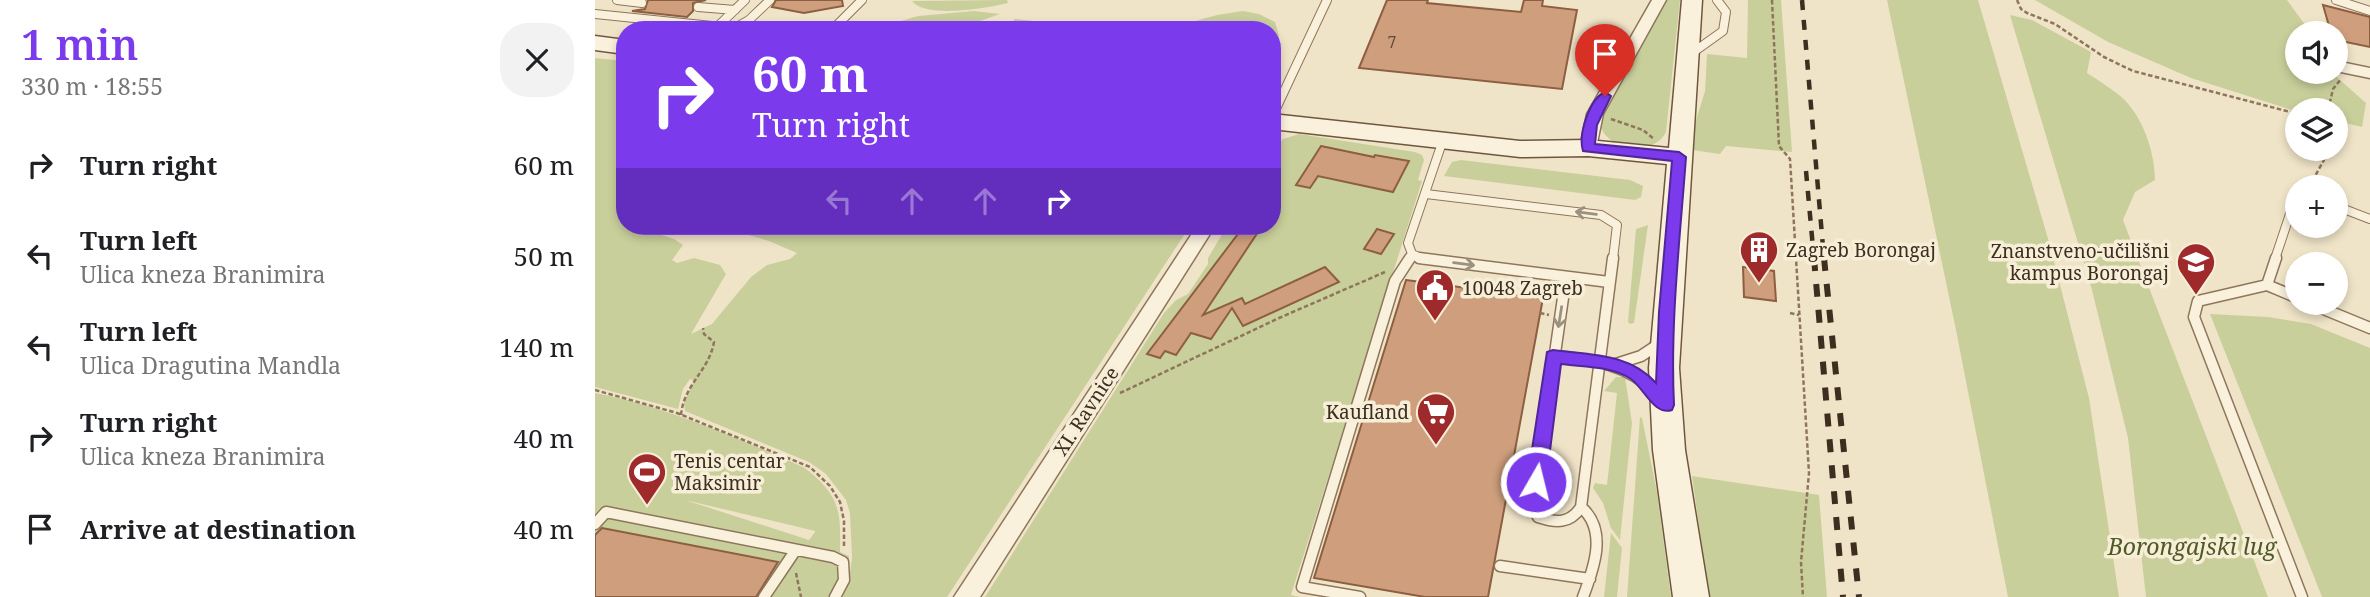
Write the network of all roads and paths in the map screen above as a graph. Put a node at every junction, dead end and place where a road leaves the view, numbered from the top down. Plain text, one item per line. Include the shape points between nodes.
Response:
1 (617, 0) edge
2 (745, 0) edge
3 (770, 0) edge
4 (862, 0) edge
5 (1327, 0) edge
6 (1659, 0) edge
7 (1692, 0) edge
8 (1717, 0) edge
9 (1772, 0) edge
10 (2017, 0) edge
11 (2336, 0) edge
12 (642, 3) dead end
13 (698, 6) dead end
14 (735, 10) junction
15 (2370, 12) edge
16 (595, 14) edge
17 (655, 21) edge
18 (723, 21) edge
19 (747, 21) edge
20 (841, 21) edge
21 (595, 43) edge
22 (616, 46) edge
23 (1687, 57) junction
24 (2348, 68) edge
25 (2370, 73) edge
26 (1281, 100) edge
27 (2285, 111) edge
28 (1609, 118) dead end
29 (1281, 120) edge
30 (1443, 140) junction
31 (1654, 146) dead end
32 (1588, 148) junction
33 (1520, 149) junction
34 (2326, 161) edge
35 (1678, 166) junction
36 (2312, 175) edge
37 (1426, 194) junction
38 (2348, 211) edge
39 (2370, 219) edge
40 (2285, 230) edge
41 (1200, 235) edge
42 (1412, 254) junction
43 (1399, 271) junction
44 (1566, 277) junction
45 (1609, 282) junction
46 (2267, 285) junction
47 (2285, 293) edge
48 (1790, 313) dead end
49 (2338, 315) edge
50 (1800, 316) junction
51 (703, 328) dead end
52 (2370, 328) edge
53 (1665, 335) junction
54 (1553, 356) junction
55 (1599, 362) junction
56 (1616, 364) junction
57 (595, 390) edge
58 (1114, 397) dead end
59 (1666, 405) junction
60 (681, 415) junction
61 (1581, 507) junction
62 (595, 524) edge
63 (795, 551) junction
64 (843, 562) junction
65 (786, 564) junction
66 (1500, 566) dead end
67 (1590, 579) junction
68 (764, 597) edge
69 (801, 597) edge
70 (835, 597) edge
71 (966, 597) edge
72 (1360, 597) edge
73 (1583, 597) edge
74 (1691, 597) edge
75 (1803, 597) edge
76 (2302, 597) edge

1 - 12 lane
2 - 14 lane
3 - 19 lane
4 - 20 lane
5 - 26 lane
6 - 32 street via 1595,114
7 - 23 main road
8 - 23 lane via 1726,12 1723,31
9 - 50 path via 1779,146 1790,159
10 - 27 path via 2027,13 2055,24 2133,71
11 - 15 lane
13 - 14 lane
14 - 18 lane
16 - 17 lane
21 - 22 main road
23 - 35 main road
24 - 25 street
28 - 31 path via 1650,134
29 - 30 main road
30 - 33 main road
30 - 37 lane
32 - 33 main road
32 - 35 main road
33 - 35 main road via 1565,161
34 - 36 path
35 - 53 main road
37 - 42 lane via 1408,243
45 -> 37 lane via 1617,225 1608,218
38 - 39 lane
40 - 46 lane
41 - 71 street, XI. Ravnice
42 - 43 lane
42 -> 44 lane via 1425,260
43 - 58 path via 1378,273
43 - 72 lane via 1302,587
44 - 45 lane
44 -> 54 lane
45 - 55 lane
46 - 47 lane
46 - 76 lane via 2198,301 2195,317
48 - 50 path
49 - 52 lane
50 - 75 path via 1809,473 1801,562
51 - 60 path via 715,342 714,351 685,390
53 - 56 lane via 1641,356
53 - 59 main road
54 - 55 lane
54 - 61 lane via 1534,511 1545,519 1566,522
55 - 56 lane
55 - 61 lane
56 - 59 lane via 1640,376
57 - 60 path
59 - 74 main road
60 - 64 path via 810,467 824,479 841,501 845,518
61 - 67 lane via 1591,515 1597,537
62 - 63 lane via 606,512
63 - 64 lane
63 - 65 lane
64 - 70 lane via 844,583
65 - 68 lane
65 - 69 path via 794,564
66 - 67 lane
67 - 73 lane

